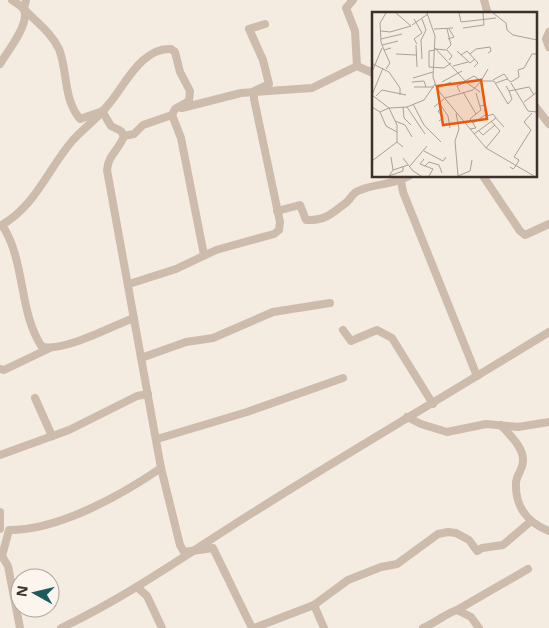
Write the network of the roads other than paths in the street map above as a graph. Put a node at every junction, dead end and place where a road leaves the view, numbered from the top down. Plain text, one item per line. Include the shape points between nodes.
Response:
1 (12, 0) edge
2 (26, 0) edge
3 (353, 0) edge
4 (24, 9) junction
5 (265, 24) dead end
6 (549, 32) edge
7 (549, 47) edge
8 (0, 64) edge
9 (358, 66) junction
10 (372, 73) edge
11 (254, 91) junction
12 (536, 107) edge
13 (102, 111) junction
14 (174, 112) junction
15 (549, 124) edge
16 (124, 136) junction
17 (406, 178) edge
18 (484, 178) edge
19 (401, 181) junction
20 (277, 211) junction
21 (549, 224) edge
22 (1, 226) edge
23 (204, 255) junction
24 (129, 284) junction
25 (330, 303) dead end
26 (134, 318) junction
27 (343, 330) dead end
28 (549, 332) edge
29 (50, 348) junction
30 (141, 358) junction
31 (0, 369) edge
32 (477, 376) junction
33 (343, 378) dead end
34 (148, 394) junction
35 (35, 398) dead end
36 (433, 404) junction
37 (407, 418) junction
38 (549, 422) edge
39 (501, 424) junction
40 (52, 436) junction
41 (157, 438) junction
42 (0, 455) edge
43 (161, 468) junction
44 (0, 512) edge
45 (530, 522) junction
46 (0, 529) edge
47 (549, 530) edge
48 (191, 552) junction
49 (1, 556) edge
50 (528, 569) dead end
51 (138, 587) junction
52 (314, 605) junction
53 (457, 610) junction
54 (20, 628) edge
55 (61, 628) edge
56 (162, 628) edge
57 (253, 628) edge
58 (324, 628) edge
59 (422, 628) edge
60 (479, 628) edge

1 - 4 street
2 - 4 street
3 - 9 street via 346,8 355,31
4 - 8 street via 20,34
4 - 13 street via 46,30 58,48 73,110 80,118
5 - 11 street via 249,29 263,60 269,84
6 - 7 street via 546,39
9 - 10 street
9 - 11 street via 312,88
11 - 14 street via 220,97
11 - 20 street
12 - 15 street
13 - 14 street via 135,67 167,49 175,52 190,96 189,101
13 - 16 street via 111,126
13 - 22 street via 73,140 40,190 20,213
14 - 16 street via 144,125 134,134
14 - 23 street
16 - 24 street via 111,155 107,170
17 - 19 street
18 - 21 street via 520,231 526,235
19 - 20 street via 358,191 320,220 306,220 300,205
19 - 32 street
20 - 23 street via 279,230 274,234
22 - 29 street via 10,238 35,337 42,347
23 - 24 street via 176,269
24 - 26 street
25 - 30 street via 273,312 213,338 186,342
26 - 29 street via 64,346
26 - 30 street
27 - 36 street via 351,341 378,330 392,338
28 - 32 street
29 - 31 street
30 - 34 street
32 - 36 street
33 - 41 street via 247,412
34 - 40 street via 137,396
34 - 41 street
35 - 40 street
36 - 37 street
37 - 39 street via 447,432
37 - 48 street
38 - 39 street via 527,427
39 - 45 street via 524,461 516,481 517,494
40 - 42 street
41 - 43 street
43 - 48 street via 180,545 184,552
43 - 49 street via 105,502 27,530 9,530
44 - 46 street
45 - 47 street
45 - 52 street via 503,545 476,550 456,533 438,534 396,564 348,580
48 - 51 street
48 - 57 street via 213,548
49 - 54 street via 11,575
50 - 53 street
51 - 55 street
51 - 56 street via 147,596
52 - 57 street
52 - 58 street
53 - 59 street
53 - 60 street via 471,617

